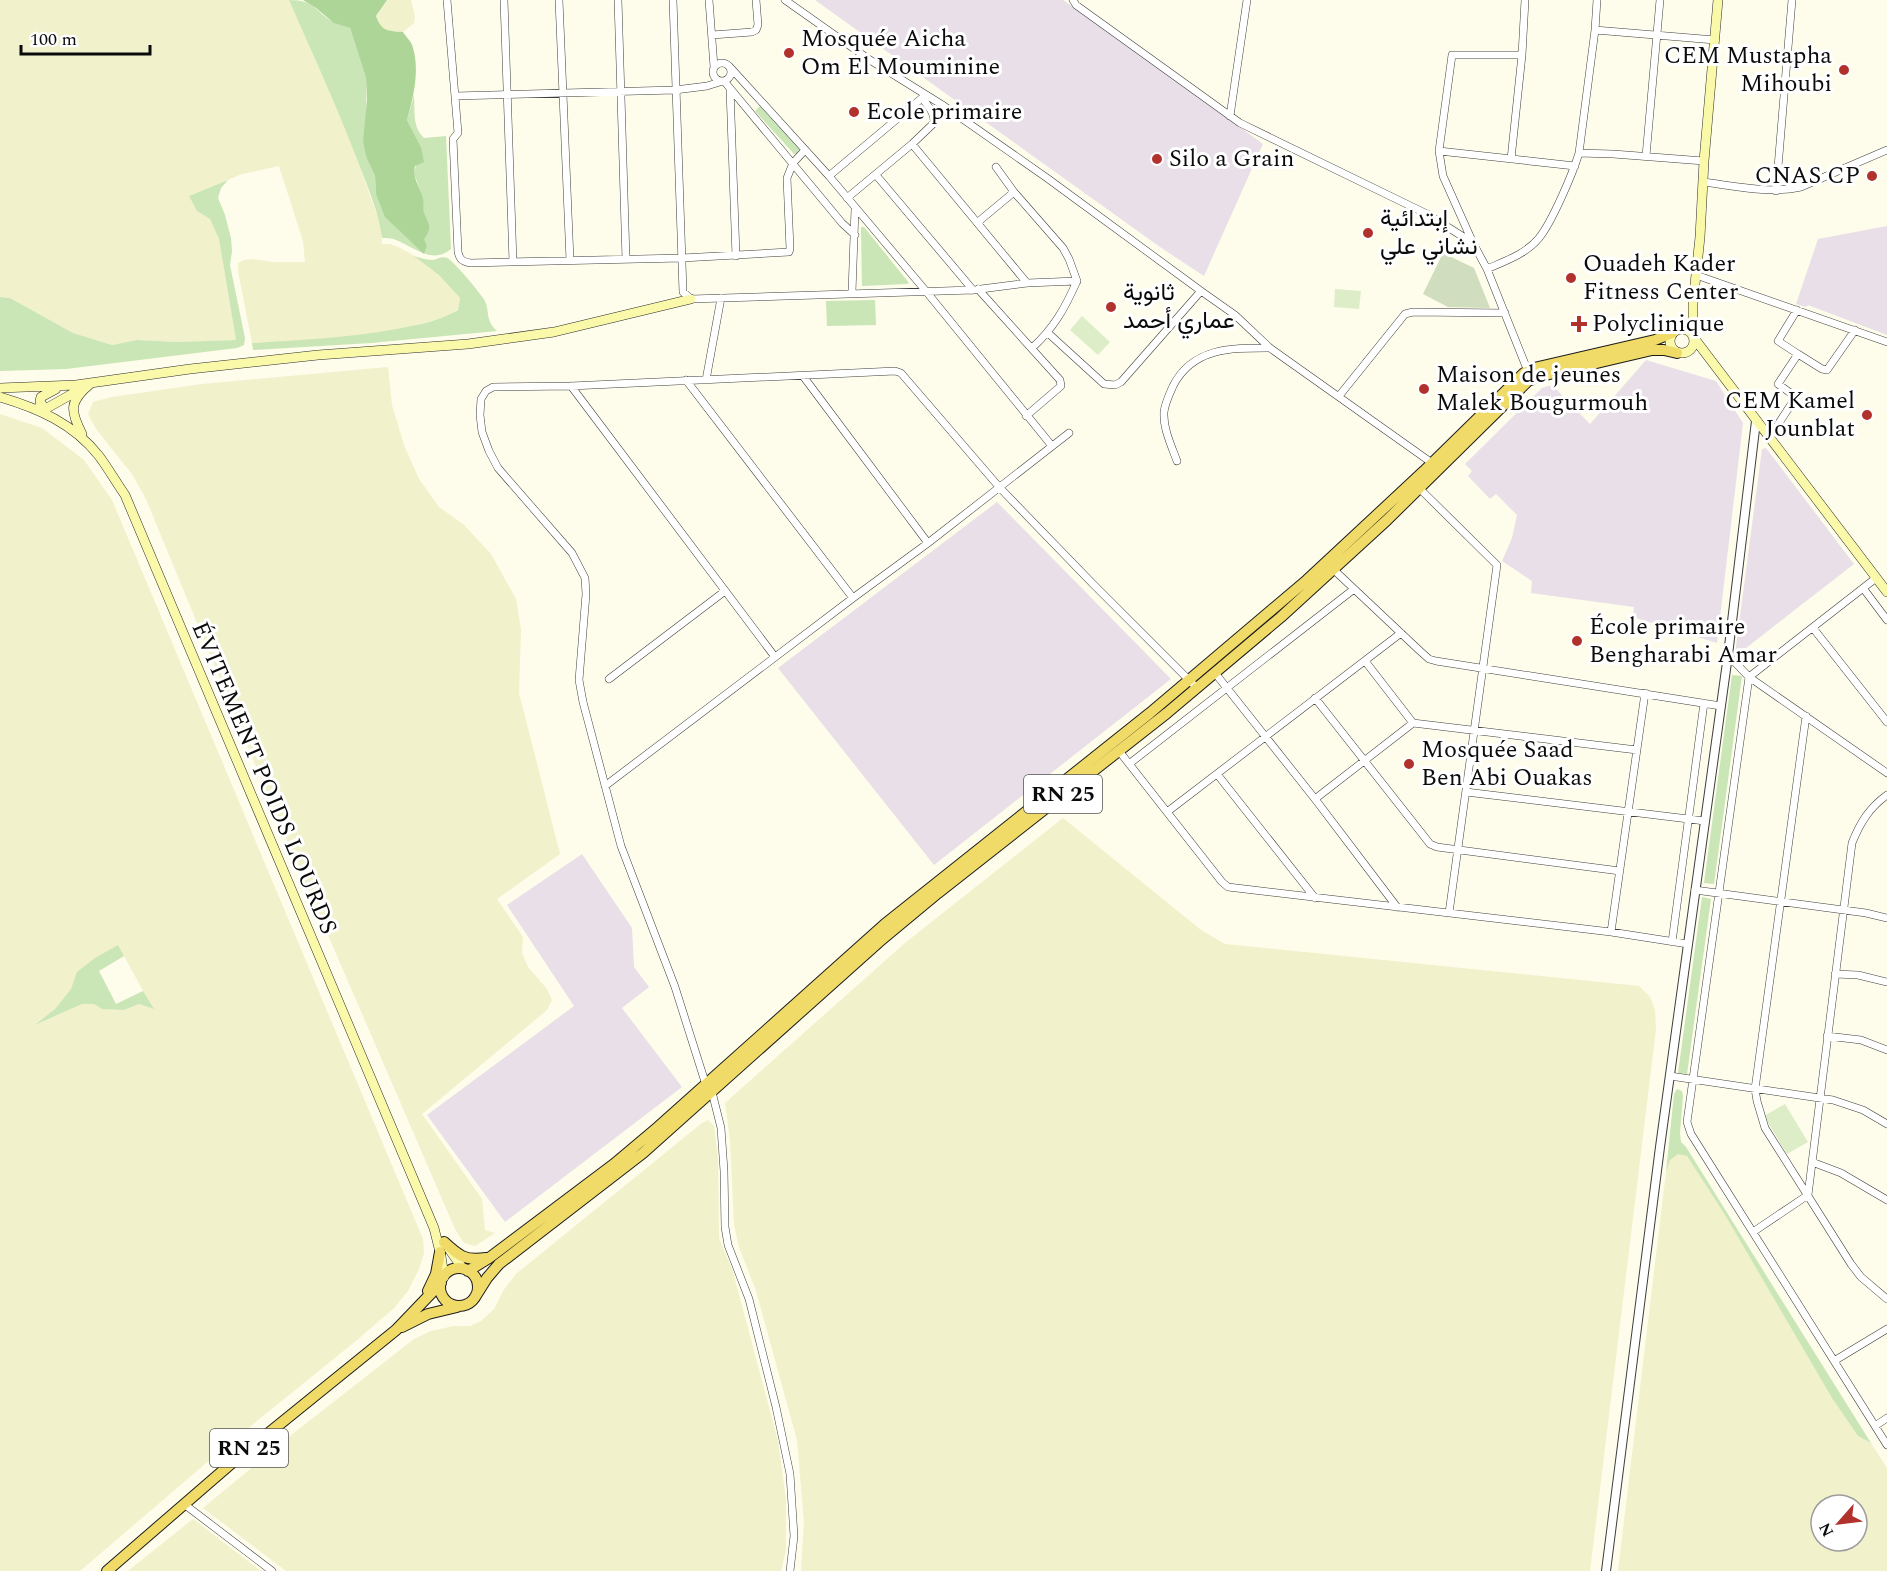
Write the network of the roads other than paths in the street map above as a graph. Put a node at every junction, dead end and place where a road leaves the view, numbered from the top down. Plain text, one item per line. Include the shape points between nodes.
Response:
1 (447, 0) edge
2 (504, 0) edge
3 (558, 0) edge
4 (618, 0) edge
5 (673, 0) edge
6 (709, 0) edge
7 (756, 0) edge
8 (785, 0) edge
9 (1073, 0) edge
10 (1247, 0) edge
11 (1525, 0) edge
12 (1597, 0) edge
13 (1660, 0) edge
14 (1718, 0) edge
15 (1792, 0) edge
16 (1595, 30) junction
17 (712, 35) junction
18 (1658, 35) junction
19 (1715, 40) junction
20 (1522, 55) junction
21 (729, 66) junction
22 (714, 67) junction
23 (724, 81) junction
24 (730, 89) junction
25 (621, 90) junction
26 (675, 90) junction
27 (563, 92) junction
28 (507, 94) junction
29 (455, 96) junction
30 (924, 96) junction
31 (1230, 116) junction
32 (912, 144) junction
33 (805, 150) junction
34 (1887, 150) edge
35 (1439, 151) junction
36 (1579, 153) junction
37 (1646, 156) junction
38 (1511, 159) junction
39 (1704, 162) junction
40 (793, 163) junction
41 (996, 166) dead end
42 (1575, 166) junction
43 (876, 175) junction
44 (829, 176) junction
45 (1703, 182) junction
46 (1776, 191) junction
47 (1014, 192) junction
48 (847, 198) junction
49 (855, 209) junction
50 (978, 222) junction
51 (855, 235) junction
52 (1473, 243) junction
53 (736, 256) junction
54 (682, 258) junction
55 (626, 259) junction
56 (570, 260) junction
57 (513, 262) junction
58 (1487, 269) junction
59 (1696, 275) junction
60 (1077, 281) junction
61 (1027, 283) junction
62 (975, 289) junction
63 (925, 290) junction
64 (1202, 291) junction
65 (852, 292) junction
66 (721, 298) junction
67 (691, 299) junction
68 (1693, 303) junction
69 (1797, 310) junction
70 (1505, 312) junction
71 (1855, 330) junction
72 (1675, 332) junction
73 (1048, 333) junction
74 (1693, 337) junction
75 (1887, 342) edge
76 (1032, 348) junction
77 (1270, 348) junction
78 (1682, 353) junction
79 (1798, 354) junction
80 (1712, 363) junction
81 (1530, 375) junction
82 (803, 376) junction
83 (686, 380) junction
84 (706, 380) junction
85 (92, 383) junction
86 (64, 386) junction
87 (571, 386) junction
88 (0, 388) edge
89 (0, 396) edge
90 (1339, 396) junction
91 (46, 412) junction
92 (1026, 416) junction
93 (1756, 420) junction
94 (1069, 433) dead end
95 (1769, 438) junction
96 (86, 441) junction
97 (1052, 446) junction
98 (1177, 461) dead end
99 (1432, 463) junction
100 (1000, 488) junction
101 (1420, 489) junction
102 (928, 543) junction
103 (1334, 570) junction
104 (1876, 578) junction
105 (1863, 588) junction
106 (1354, 589) junction
107 (725, 591) junction
108 (1887, 592) edge
109 (853, 598) junction
110 (1887, 620) edge
111 (1813, 628) junction
112 (1401, 633) junction
113 (1728, 655) junction
114 (775, 657) junction
115 (1365, 661) junction
116 (1484, 670) junction
117 (1215, 673) junction
118 (1749, 677) junction
119 (609, 679) dead end
120 (1193, 684) junction
121 (1228, 687) junction
122 (1645, 693) junction
123 (1315, 698) junction
124 (1704, 703) junction
125 (1721, 706) junction
126 (1806, 716) junction
127 (1887, 722) edge
128 (1413, 723) junction
129 (1475, 730) junction
130 (1266, 736) junction
131 (1636, 750) junction
132 (1119, 751) junction
133 (1365, 761) junction
134 (1129, 764) junction
135 (1887, 773) edge
136 (1217, 774) junction
137 (605, 786) junction
138 (1466, 792) junction
139 (1887, 795) edge
140 (1315, 799) junction
141 (1167, 812) junction
142 (1628, 812) junction
143 (1688, 819) junction
144 (1705, 821) junction
145 (1458, 851) junction
146 (1620, 871) junction
147 (1695, 890) junction
148 (1718, 893) junction
149 (1315, 898) junction
150 (1781, 902) junction
151 (1397, 907) junction
152 (1843, 910) junction
153 (1449, 913) junction
154 (1887, 918) edge
155 (1611, 932) junction
156 (1672, 942) junction
157 (1688, 944) junction
158 (1835, 974) junction
159 (1887, 982) edge
160 (1827, 1036) junction
161 (1887, 1050) edge
162 (1670, 1076) junction
163 (1692, 1080) junction
164 (709, 1088) junction
165 (1755, 1089) junction
166 (1820, 1098) junction
167 (1887, 1124) edge
168 (1812, 1162) junction
169 (1808, 1195) junction
170 (1887, 1200) edge
171 (1753, 1232) junction
172 (442, 1247) junction
173 (489, 1258) junction
174 (465, 1270) junction
175 (442, 1280) junction
176 (475, 1297) junction
177 (1887, 1299) edge
178 (422, 1303) junction
179 (462, 1306) junction
180 (1887, 1329) edge
181 (396, 1330) junction
182 (1834, 1361) junction
183 (1887, 1418) edge
184 (1875, 1426) junction
185 (1887, 1445) edge
186 (184, 1504) junction
187 (107, 1571) edge
188 (272, 1571) edge
189 (790, 1571) edge
190 (1606, 1571) edge

1 - 29 street
2 - 28 street
3 - 27 street
4 - 25 street
5 - 26 street
6 - 17 street
7 - 17 street via 756,30
8 - 30 street
9 - 31 street
10 - 31 street
11 - 20 street
12 - 16 street
13 - 18 street
14 - 19 main road
15 - 46 street
16 - 18 street
16 - 36 street
17 - 22 street
18 - 19 street
18 - 37 street
19 - 39 main road
20 - 35 street via 1452,55
20 - 38 street
21 - 22 street via 721,62
21 - 23 street via 731,75
21 - 33 street
22 - 23 street via 713,75
23 - 24 street
23 - 26 street
24 - 40 street
24 - 53 street
25 - 26 street
25 - 27 street
25 - 55 street
26 - 54 street
27 - 28 street
27 - 56 street
28 - 29 street
28 - 57 street
29 - 57 street via 458,133 453,139 459,259 470,263
30 - 32 street via 934,123
30 - 44 street
30 - 64 street via 1047,178
31 - 52 street via 1426,214
32 - 43 street
32 - 50 street
33 - 40 street
33 - 44 street
34 - 46 street via 1801,188
35 - 38 street
35 - 52 street via 1443,176
36 - 37 street
36 - 42 street
37 - 39 street
38 - 42 street
39 - 45 main road
40 - 51 street
40 - 53 street via 787,178 789,252
41 - 47 street
42 - 58 street via 1539,239 1525,251
43 - 48 street
43 - 62 street
44 - 48 street
45 - 46 street
45 - 59 main road
47 - 50 street
47 - 60 street via 1063,248
48 - 49 street
49 - 51 street
49 - 63 street
50 - 61 street
51 - 65 street
52 - 58 street
53 - 54 street
54 - 55 street
54 - 67 street via 683,292
55 - 56 street
56 - 57 street
58 - 70 street
59 - 68 main road
59 - 69 street
60 - 61 street
60 - 73 street
61 - 62 street
62 - 63 street
62 - 76 street
63 - 65 street
63 - 92 street
64 - 73 street via 1115,385 1104,384
64 - 77 street
65 - 66 street
66 - 67 street
66 - 84 street
67 - 85 main road via 554,332 468,344 190,369
68 - 72 main road
68 - 74 main road
69 - 71 street
69 - 79 street via 1778,341
70 - 81 street
70 - 90 street via 1405,314
71 - 75 street
71 - 79 street via 1827,370
72 - 74 main road via 1688,331
72 - 78 main road via 1669,344
72 - 81 main road
73 - 76 street
74 - 78 main road via 1692,348
74 - 80 main road
76 - 92 street via 1061,386
77 - 90 street
77 - 98 street via 1221,350 1186,366 1164,411
78 - 80 main road
78 - 81 main road via 1652,350
79 - 95 street via 1778,384 1796,397
80 - 93 main road
81 - 99 main road, RN 25
81 - 101 main road, RN 25
82 - 84 street
82 - 100 street via 901,373
82 - 102 street
83 - 84 street
83 - 87 street
83 - 109 street
85 - 86 main road
85 - 91 main road
85 - 96 main road via 75,399 73,411
86 - 88 main road
86 - 91 main road via 41,397
87 - 107 street
87 - 137 street via 493,387 481,399 480,415 482,432 498,468 572,553 585,578 579,680
89 - 91 main road, ÉVITEMENT POIDS LOURDS
90 - 99 street
91 - 96 main road, ÉVITEMENT POIDS LOURDS
92 - 97 street
93 - 95 main road
93 - 113 street
94 - 97 street
95 - 104 main road
96 - 172 main road, ÉVITEMENT POIDS LOURDS via 125,495
97 - 100 street
99 - 120 main road, RN 25
100 - 102 street
100 - 120 street
101 - 103 main road, RN 25
101 - 116 street via 1497,565
102 - 109 street
103 - 106 street
103 - 117 main road, RN 25
104 - 105 street
104 - 108 main road
105 - 110 street
105 - 111 street
106 - 112 street
106 - 121 street
107 - 114 street
107 - 119 street
109 - 114 street
111 - 118 street
111 - 127 street
112 - 115 street
112 - 116 street via 1429,659
113 - 118 street
113 - 125 street
114 - 137 street
115 - 123 street
115 - 128 street
116 - 122 street
116 - 129 street
117 - 120 main road, RN 25
117 - 121 street
118 - 126 street
118 - 148 street
120 - 132 main road, RN 25
120 - 164 main road, RN 25 via 913,900
121 - 130 street
121 - 134 street
122 - 124 street
122 - 131 street
123 - 130 street
123 - 133 street
124 - 125 street
124 - 143 street
125 - 144 street
126 - 135 street
126 - 150 street
128 - 129 street
128 - 133 street
129 - 131 street
129 - 138 street
130 - 136 street
130 - 140 street
131 - 142 street
132 - 134 street
132 - 164 main road, RN 25 via 938,893
133 - 140 street
133 - 145 street via 1430,844
134 - 141 street
136 - 141 street
136 - 149 street
137 - 164 street via 621,846
138 - 142 street
138 - 145 street
139 - 152 street via 1866,814 1852,843
140 - 151 street
141 - 149 street via 1228,887
142 - 143 street
142 - 146 street
143 - 144 street
143 - 156 street
144 - 147 street
145 - 146 street
145 - 153 street
146 - 155 street
147 - 148 street
147 - 157 street
148 - 150 street
148 - 163 street
149 - 151 street
150 - 152 street
150 - 165 street
151 - 153 street
152 - 154 street
152 - 158 street
153 - 155 street
155 - 156 street
156 - 157 street
157 - 162 street
158 - 159 street
158 - 160 street
160 - 161 street via 1861,1040
160 - 166 street
162 - 163 street
162 - 190 street
163 - 165 street
163 - 171 street via 1687,1122 1691,1134
164 - 173 main road, RN 25
164 - 176 main road, RN 25 via 643,1153 500,1264
164 - 189 street via 723,1148 728,1245 748,1299 790,1474 794,1536
165 - 166 street
165 - 169 street via 1766,1128
166 - 167 street via 1848,1104
166 - 168 street
168 - 169 street
168 - 170 street via 1841,1173
169 - 171 street
169 - 177 street via 1861,1277
171 - 182 street
172 - 173 main road via 470,1259
172 - 174 main road, ÉVITEMENT POIDS LOURDS
172 - 175 main road
172 - 178 main road via 434,1281
173 - 174 main road, RN 25
174 - 175 main road via 452,1270
174 - 176 main road via 476,1279
175 - 178 main road, RN 25
175 - 179 main road via 445,1300
176 - 179 main road
178 - 181 main road, RN 25
179 - 181 main road, RN 25 via 428,1314
180 - 182 street
181 - 186 main road, RN 25
182 - 184 street
183 - 184 street
184 - 185 street
186 - 187 main road, RN 25
186 - 188 street

